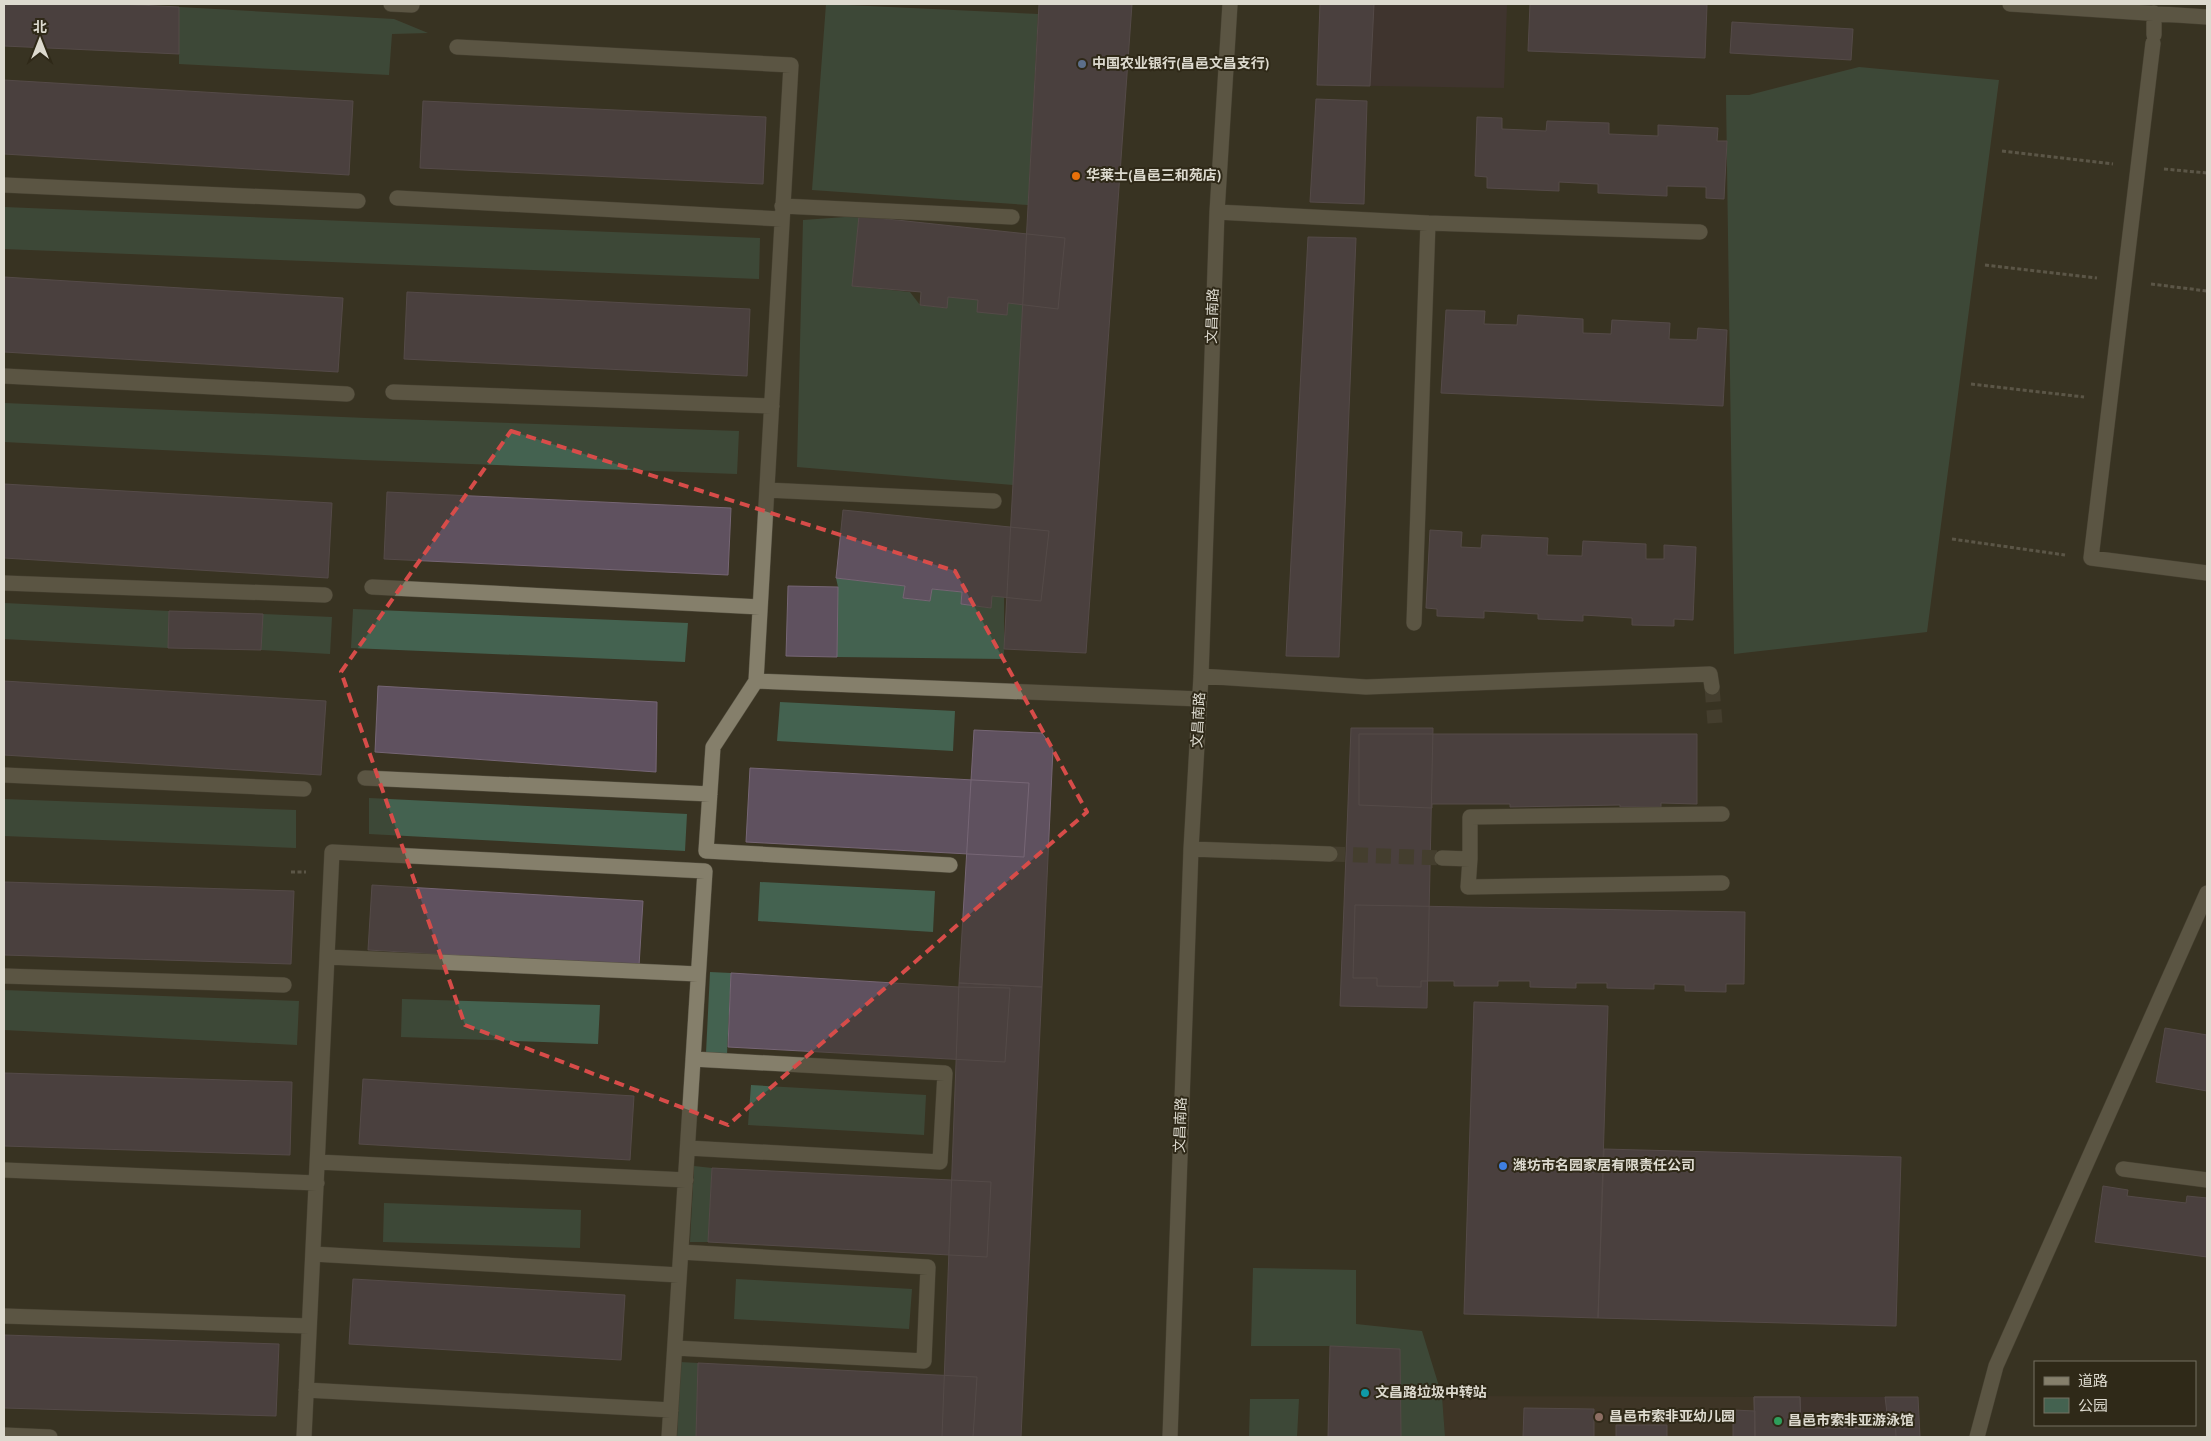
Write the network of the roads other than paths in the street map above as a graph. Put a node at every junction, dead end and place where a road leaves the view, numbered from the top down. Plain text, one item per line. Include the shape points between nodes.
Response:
1 (391, 4) edge
2 (412, 4) edge
3 (1230, 4) edge
4 (2010, 4) edge
5 (2154, 13) junction
6 (2207, 17) edge
7 (456, 47) dead end
8 (4, 185) edge
9 (397, 198) dead end
10 (358, 201) dead end
11 (782, 212) junction
12 (1217, 212) junction
13 (1012, 217) dead end
14 (1428, 222) junction
15 (1700, 232) dead end
16 (4, 376) edge
17 (393, 392) dead end
18 (346, 394) dead end
19 (772, 406) junction
20 (767, 490) junction
21 (994, 501) dead end
22 (2207, 573) edge
23 (4, 583) edge
24 (372, 587) dead end
25 (324, 595) dead end
26 (760, 607) junction
27 (1414, 623) dead end
28 (1201, 676) junction
29 (756, 681) junction
30 (1712, 686) dead end
31 (1200, 699) junction
32 (4, 775) edge
33 (365, 778) dead end
34 (304, 789) dead end
35 (710, 794) junction
36 (1722, 814) dead end
37 (1191, 849) junction
38 (1330, 854) tunnel mouth
39 (1442, 858) tunnel mouth
40 (1470, 859) junction
41 (950, 865) dead end
42 (1722, 883) dead end
43 (2207, 893) edge
44 (328, 957) junction
45 (698, 974) junction
46 (4, 976) edge
47 (284, 984) dead end
48 (693, 1059) junction
49 (688, 1148) junction
50 (318, 1162) junction
51 (2123, 1169) dead end
52 (4, 1170) edge
53 (686, 1180) junction
54 (2207, 1180) edge
55 (317, 1183) junction
56 (681, 1252) junction
57 (313, 1254) junction
58 (679, 1275) junction
59 (4, 1316) edge
60 (309, 1326) junction
61 (675, 1348) junction
62 (306, 1390) junction
63 (671, 1410) junction
64 (4, 1435) edge
65 (50, 1437) edge
66 (304, 1437) edge
67 (669, 1437) edge
68 (1170, 1437) edge
69 (1977, 1437) edge

1 - 2 street
3 - 12 street, 文昌南路
4 - 5 street
5 - 6 street
5 - 22 street via 2154,39 2091,558
7 - 11 street via 791,65
8 - 10 street
9 - 11 street
11 - 13 street
11 - 19 street
12 - 14 street
12 - 28 street, 文昌南路
14 - 15 street
14 - 27 street
16 - 18 street
17 - 19 street
19 - 20 street
20 - 21 street
20 - 26 street
23 - 25 street
24 - 26 street
26 - 29 street
28 - 30 street via 1366,686 1710,674
28 - 31 street, 文昌南路
29 - 31 street
29 - 35 street via 713,747
31 - 37 street, 文昌南路
32 - 34 street
33 - 35 street
35 - 41 street via 706,851
36 - 40 street via 1470,817
37 - 38 street
37 - 68 street, 文昌南路
39 - 40 street
40 - 42 street via 1468,887
43 - 69 street via 1996,1366
44 - 45 street
44 - 45 street via 332,852 705,871
44 - 50 street
45 - 48 street
46 - 47 street
48 - 49 street
48 - 49 street via 945,1073 940,1162
49 - 53 street
50 - 53 street
50 - 55 street
51 - 54 street
52 - 55 street
53 - 56 street
55 - 57 street
56 - 58 street
56 - 61 street via 928,1267 924,1361
57 - 58 street
57 - 60 street
58 - 61 street
59 - 60 street
60 - 62 street
61 - 63 street
62 - 63 street
62 - 66 street
63 - 67 street
64 - 65 street

